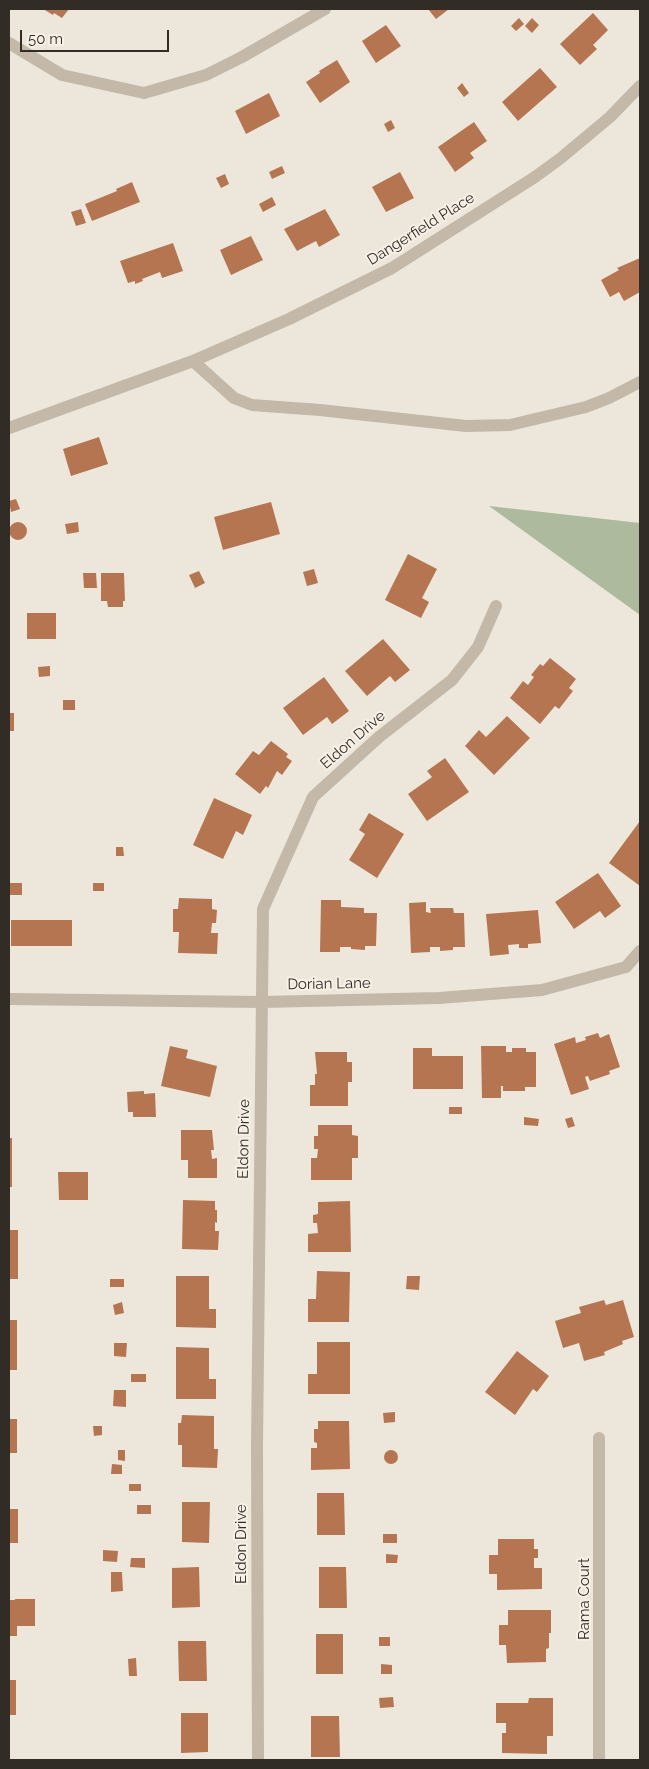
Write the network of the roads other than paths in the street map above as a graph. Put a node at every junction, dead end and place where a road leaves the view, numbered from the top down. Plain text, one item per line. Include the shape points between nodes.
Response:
1 (325, 9) edge
2 (308, 13) edge
3 (9, 43) edge
4 (640, 86) edge
5 (193, 361) junction
6 (640, 382) edge
7 (9, 428) edge
8 (496, 606) dead end
9 (640, 952) edge
10 (9, 999) edge
11 (262, 1002) junction
12 (599, 1438) dead end
13 (258, 1760) edge
14 (599, 1760) edge

1 - 2 street
2 - 3 street via 242,57 206,74 144,93 62,75
4 - 5 street, Dangerfield Place via 610,117 561,158 392,268 289,319
5 - 6 street via 234,398 252,406 466,426 510,425 586,407
5 - 7 street, Dangerfield Place
8 - 11 street, Eldon Drive via 478,647 452,680 379,738 313,797 263,909
9 - 11 street, Dorian Lane via 626,966 542,990 438,998
10 - 11 street, Dorian Lane
11 - 13 street, Eldon Drive via 257,1445
12 - 14 street, Rama Court

